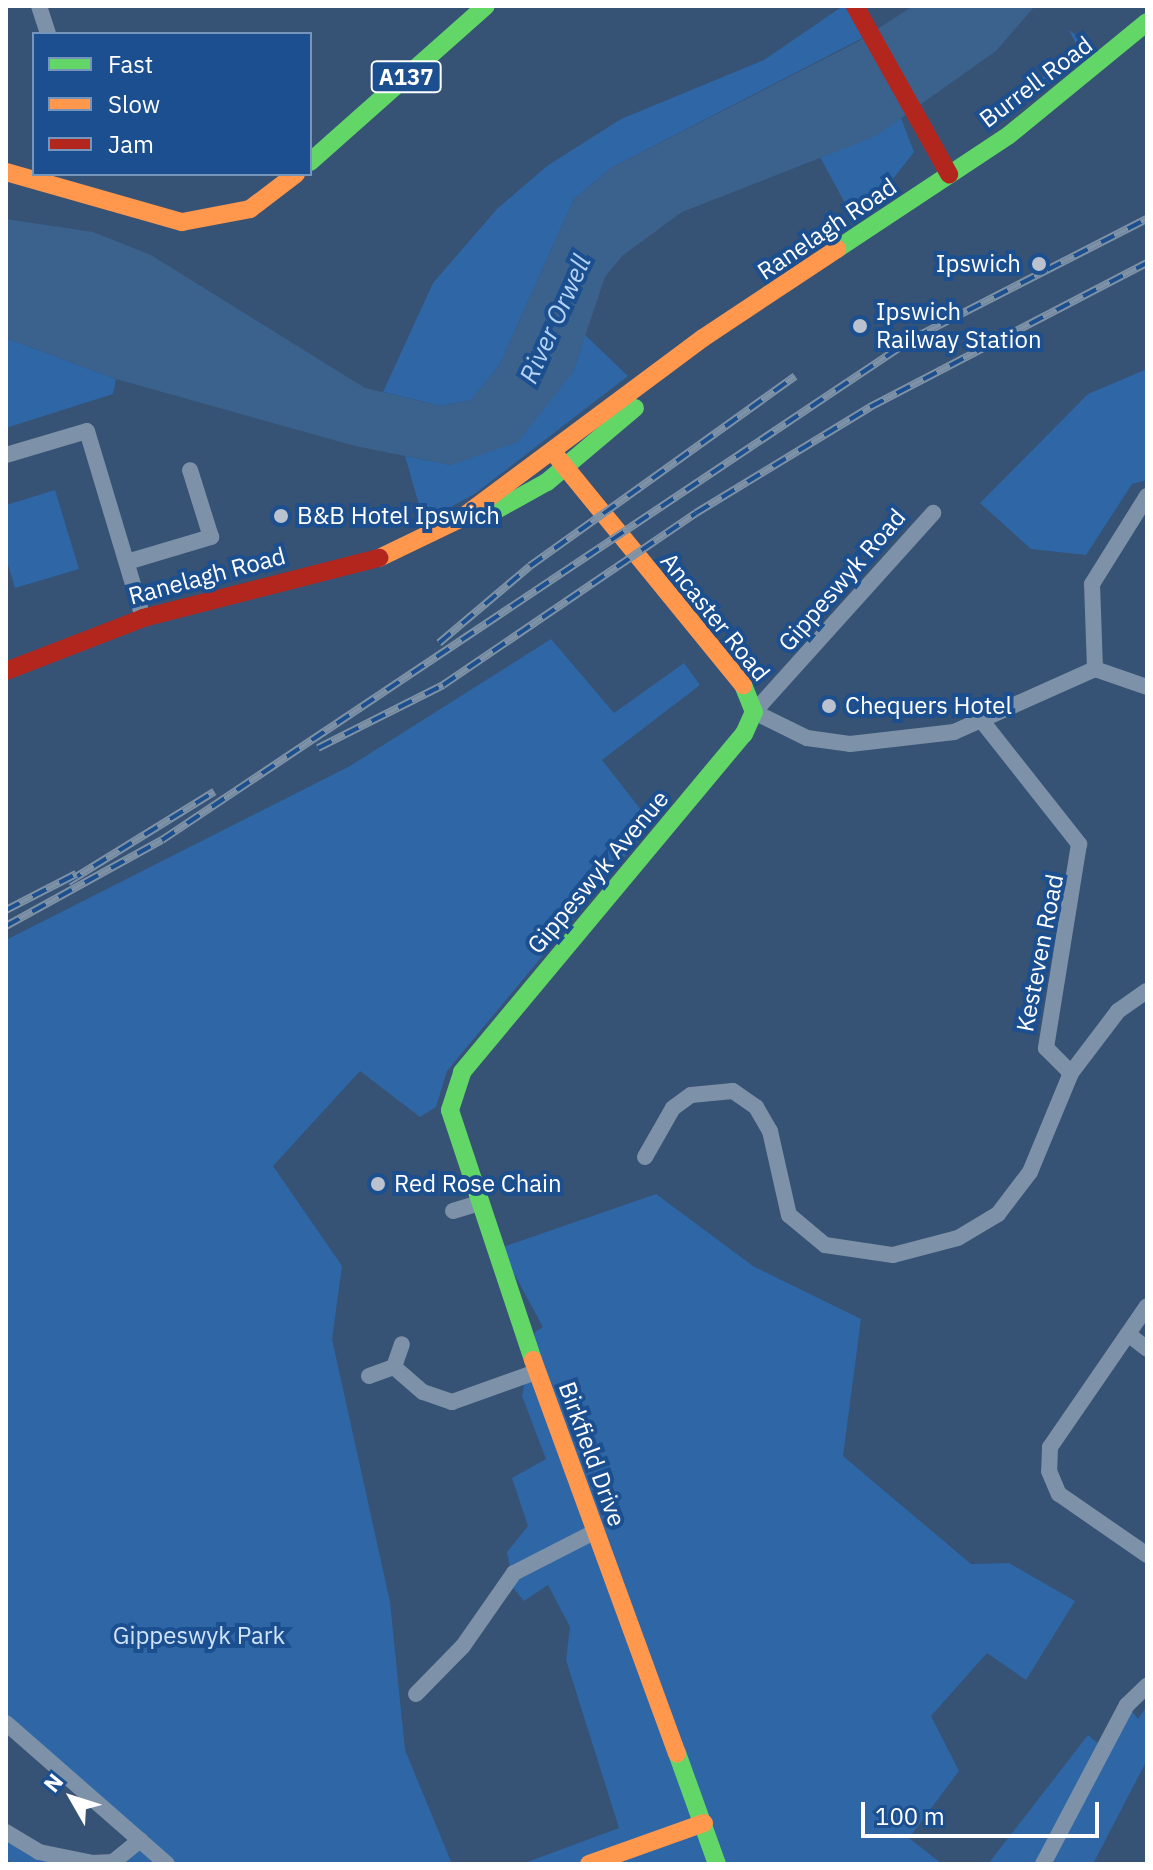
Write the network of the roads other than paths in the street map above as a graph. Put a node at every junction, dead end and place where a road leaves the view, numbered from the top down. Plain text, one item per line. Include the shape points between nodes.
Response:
1 (39, 6) edge
2 (486, 6) edge
3 (855, 6) edge
4 (1147, 22) edge
5 (47, 32) edge
6 (312, 160) edge
7 (6, 172) edge
8 (949, 174) junction
9 (293, 176) edge
10 (731, 322) junction
11 (553, 452) junction
12 (6, 455) edge
13 (565, 468) junction
14 (190, 470) dead end
15 (1147, 496) edge
16 (933, 513) dead end
17 (425, 538) junction
18 (127, 562) junction
19 (143, 618) junction
20 (1095, 669) junction
21 (6, 671) edge
22 (1147, 687) edge
23 (754, 712) junction
24 (982, 721) junction
25 (1147, 991) edge
26 (472, 1060) joint
27 (1071, 1073) junction
28 (645, 1157) dead end
29 (476, 1204) junction
30 (453, 1211) dead end
31 (1147, 1306) edge
32 (1128, 1334) junction
33 (402, 1344) dead end
34 (1147, 1349) edge
35 (394, 1367) junction
36 (536, 1372) junction
37 (369, 1376) dead end
38 (594, 1532) junction
39 (1147, 1555) edge
40 (1147, 1686) edge
41 (416, 1694) dead end
42 (6, 1723) edge
43 (704, 1823) junction
44 (6, 1832) edge
45 (140, 1840) junction
46 (167, 1864) edge
47 (589, 1864) edge
48 (717, 1864) edge
49 (1043, 1864) edge

1 - 5 street
2 - 6 main road, A137
3 - 8 main road
4 - 8 main road, Burrell Road via 1076,84
7 - 9 main road via 182,222 250,209
8 - 10 main road, Ranelagh Road
10 - 11 main road, Ranelagh Road
10 - 13 main road, Ranelagh Road
11 - 13 main road, Ancaster Road
11 - 17 main road, Ranelagh Road
12 - 18 street via 87,431
13 - 17 main road, Ranelagh Road via 476,520
13 - 23 main road, Ancaster Road via 745,687
14 - 18 street via 211,537
15 - 20 street via 1092,584
16 - 23 street, Gippeswyk Road
17 - 19 main road, Ranelagh Road via 397,553
18 - 19 street
19 - 21 main road, Ranelagh Road
20 - 22 street
20 - 24 street, Ancaster Road
23 - 24 street, Ancaster Road via 807,738 850,744
23 - 26 main road, Gippeswyk Avenue via 744,734
24 - 27 street, Kesteven Road via 1079,844 1046,1048
25 - 27 street via 1118,1011
26 - 29 main road, Birkfield Drive via 454,1086 450,1110
27 - 28 street via 1030,1172 998,1214 958,1238 893,1255 844,1252 801,1229 783,1205 770,1131 745,1096 721,1088 691,1095 673,1108
29 - 30 street
29 - 36 main road, Birkfield Drive
31 - 32 street
32 - 34 street
32 - 39 street via 1050,1447 1049,1471 1059,1494
33 - 35 street
35 - 36 street via 423,1392 452,1402
35 - 37 street
36 - 38 main road, Birkfield Drive
38 - 41 street via 514,1573 463,1646
38 - 43 main road, Birkfield Drive
40 - 49 street via 1127,1705
42 - 45 street
43 - 47 main road
43 - 48 main road, Birkfield Drive
44 - 45 street via 39,1852 92,1863 113,1862
45 - 46 street

